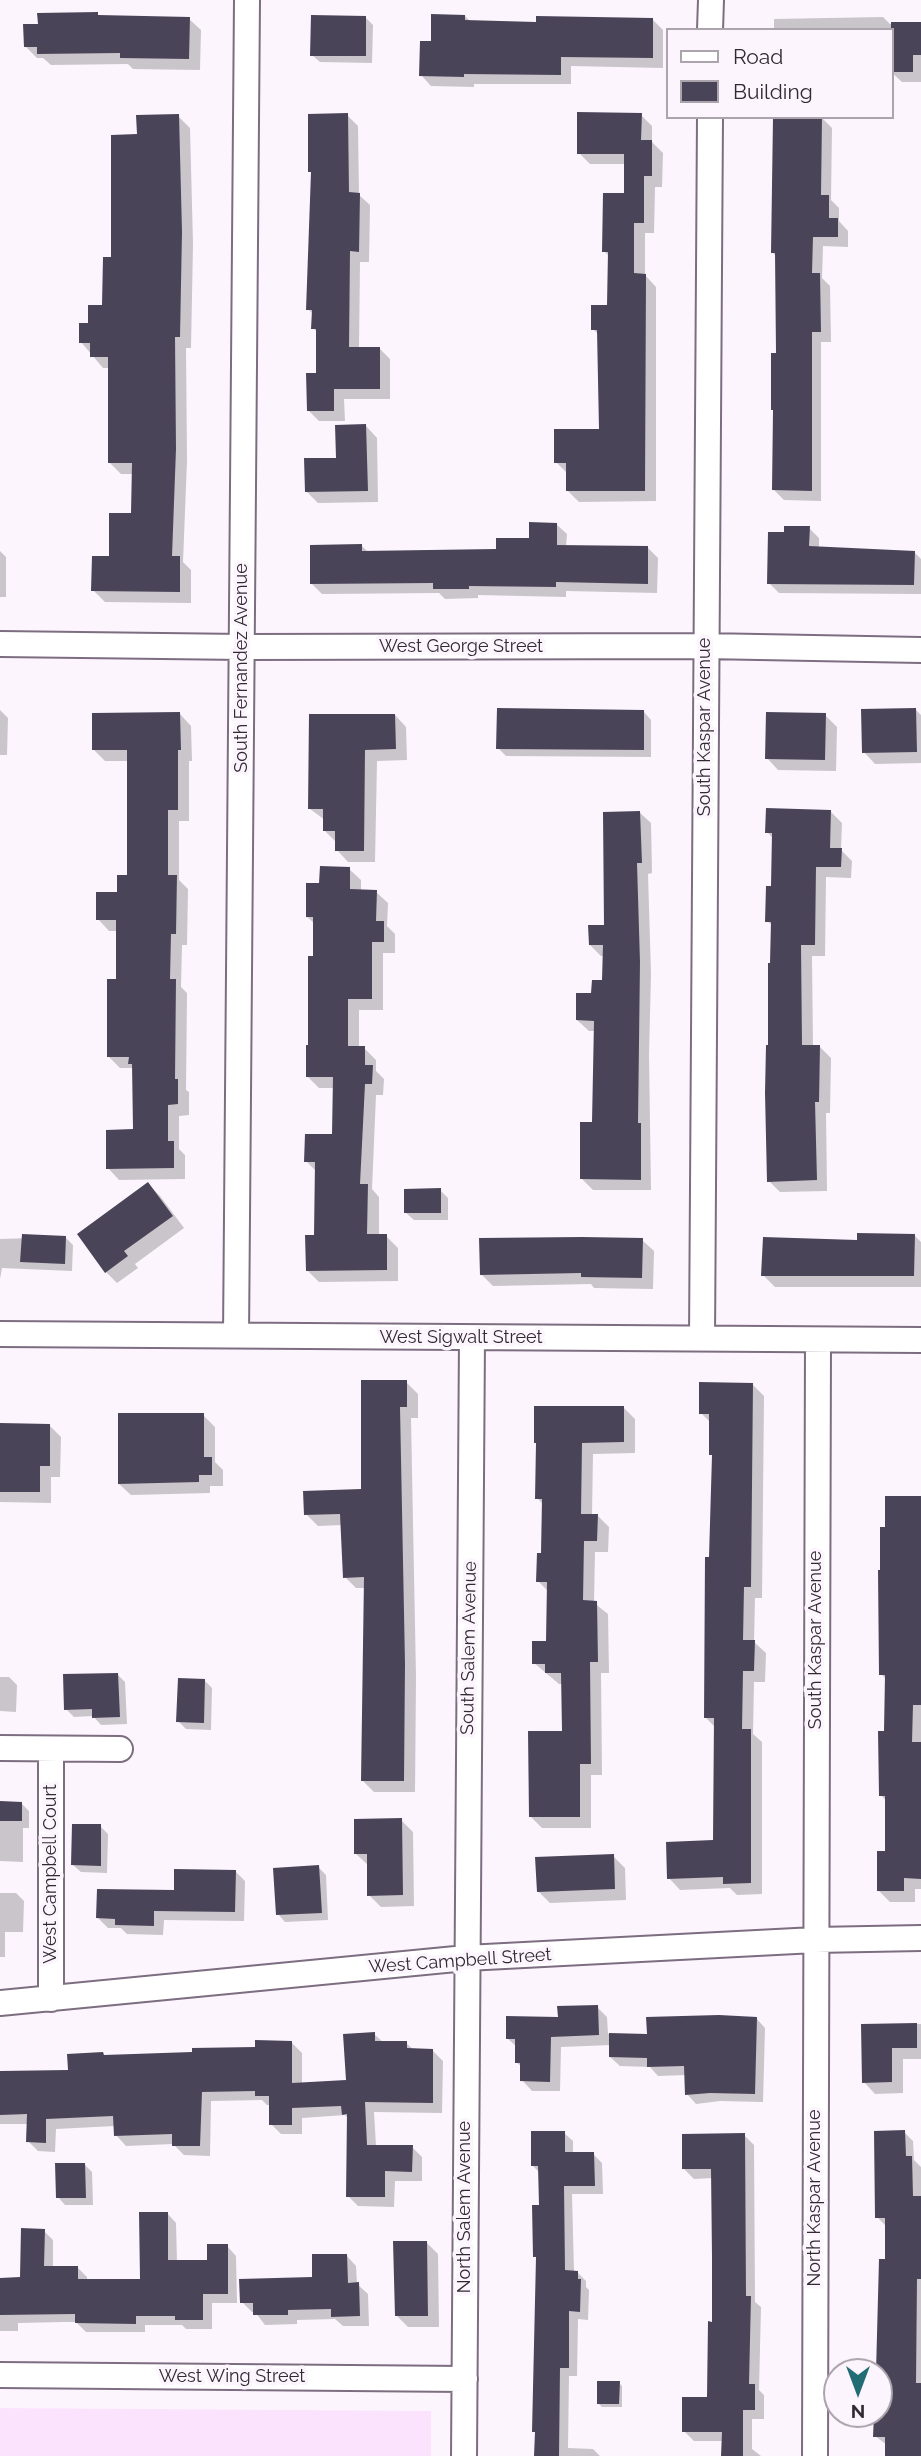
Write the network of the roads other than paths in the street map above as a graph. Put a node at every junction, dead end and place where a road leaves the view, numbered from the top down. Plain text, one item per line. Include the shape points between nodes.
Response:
1 (247, 0) edge
2 (710, 0) edge
3 (710, 28) edge
4 (709, 119) edge
5 (0, 644) edge
6 (705, 646) junction
7 (243, 647) junction
8 (921, 650) edge
9 (0, 1335) edge
10 (236, 1335) junction
11 (702, 1337) junction
12 (472, 1339) junction
13 (818, 1340) junction
14 (921, 1340) edge
15 (0, 1748) edge
16 (51, 1749) junction
17 (120, 1749) dead end
18 (921, 1938) edge
19 (815, 1940) junction
20 (467, 1958) junction
21 (51, 1999) junction
22 (0, 2003) edge
23 (0, 2375) edge
24 (465, 2378) junction
25 (464, 2456) edge
26 (815, 2456) edge

1 - 7 street, South Fernandez Avenue
2 - 3 street
4 - 6 street, South Kaspar Avenue
5 - 7 street, West George Street
6 - 7 street, West George Street
6 - 8 street, West George Street
6 - 11 street, South Kaspar Avenue
7 - 10 street, South Fernandez Avenue
9 - 10 street, West Sigwalt Street
10 - 12 street, West Sigwalt Street
11 - 12 street, West Sigwalt Street
11 - 13 street, West Sigwalt Street
12 - 20 street, South Salem Avenue
13 - 14 street, West Sigwalt Street
13 - 19 street, South Kaspar Avenue
15 - 16 street
16 - 17 street
16 - 21 street, West Campbell Court
18 - 19 street, West Campbell Street
19 - 20 street, West Campbell Street
19 - 26 street, North Kaspar Avenue
20 - 21 street, West Campbell Street
20 - 24 street, North Salem Avenue
21 - 22 street, West Campbell Street
23 - 24 street, West Wing Street
24 - 25 street, North Salem Avenue

